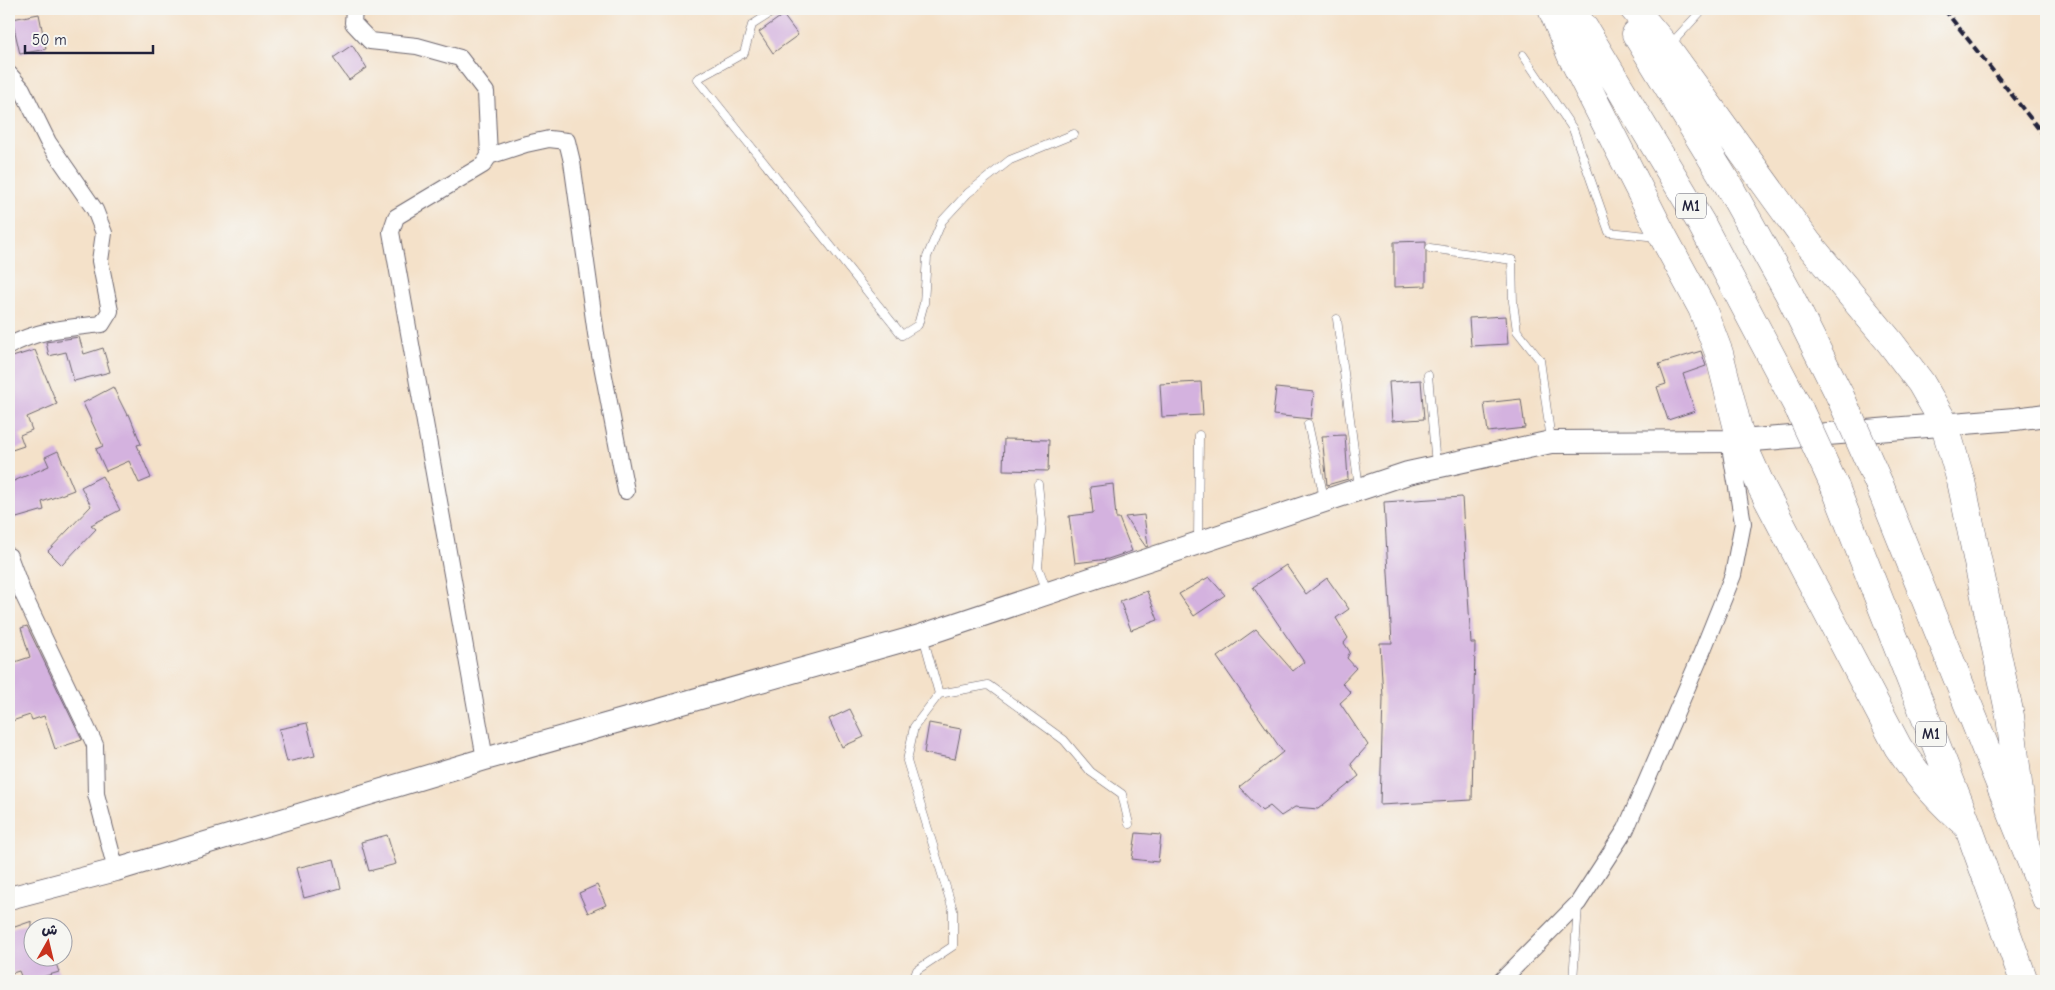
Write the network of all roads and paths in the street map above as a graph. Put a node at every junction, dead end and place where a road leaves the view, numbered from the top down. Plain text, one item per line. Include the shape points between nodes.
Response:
1 (354, 9) edge
2 (776, 9) edge
3 (1552, 9) edge
4 (1570, 9) edge
5 (1621, 9) edge
6 (1634, 9) edge
7 (1703, 9) edge
8 (1667, 48) junction
9 (1523, 55) dead end
10 (9, 74) edge
11 (1074, 134) dead end
12 (489, 156) junction
13 (1664, 238) junction
14 (1430, 248) dead end
15 (1337, 319) dead end
16 (9, 346) edge
17 (1428, 374) dead end
18 (2046, 415) edge
19 (1308, 424) dead end
20 (1944, 424) junction
21 (1199, 435) dead end
22 (1735, 441) junction
23 (1551, 442) junction
24 (1436, 467) junction
25 (1038, 484) dead end
26 (1359, 489) junction
27 (626, 491) dead end
28 (1324, 501) junction
29 (1198, 543) junction
30 (9, 556) edge
31 (1048, 593) junction
32 (923, 635) junction
33 (939, 694) junction
34 (485, 759) junction
35 (1129, 824) dead end
36 (1968, 826) junction
37 (2025, 842) junction
38 (116, 870) junction
39 (9, 898) edge
40 (2046, 898) edge
41 (1578, 903) junction
42 (913, 981) edge
43 (1501, 981) edge
44 (1573, 981) edge
45 (2024, 981) edge

1 - 12 street via 353,23 370,41 417,46 460,58 486,92
2 - 11 lane via 752,25 744,52 697,79 902,335 918,325 924,303 927,257 942,220 968,193 1010,160
3 - 13 highway via 1570,55
4 - 36 highway, M1, bridge via 1701,223 1800,411 1834,488
5 - 37 highway, M1, bridge via 1730,188 1789,294 1840,396
6 - 8 highway
7 - 8 lane
8 - 20 highway via 1808,243 1921,383
9 - 13 lane via 1573,129 1609,232
10 - 16 street via 22,89 48,142 95,210 104,233 100,261 110,311 102,324 26,336
12 - 27 street via 549,139 567,141 596,334
12 - 34 street via 483,165 396,217 391,232
13 - 22 highway via 1712,330
14 - 23 lane via 1512,260 1517,331 1540,360
15 - 26 lane
17 - 24 lane
18 - 20 street
19 - 28 lane
20 - 22 street
20 - 37 highway via 1971,525 2010,716
21 - 29 lane
22 - 23 street
22 - 36 highway via 1898,747 1937,798
22 - 41 street via 1743,523 1733,575 1626,829
23 - 24 street
24 - 26 street
25 - 31 lane via 1042,521 1038,567
26 - 28 street
28 - 29 street
29 - 31 street
30 - 38 street via 95,745 96,794
31 - 32 street
32 - 33 lane
32 - 34 street
33 - 35 lane via 988,685 1064,740 1091,772 1122,794
33 - 42 lane via 914,727 907,761 953,910 953,946 917,970
34 - 38 street
36 - 45 highway, M1
37 - 40 highway, M1
38 - 39 street
41 - 43 street
41 - 44 lane

